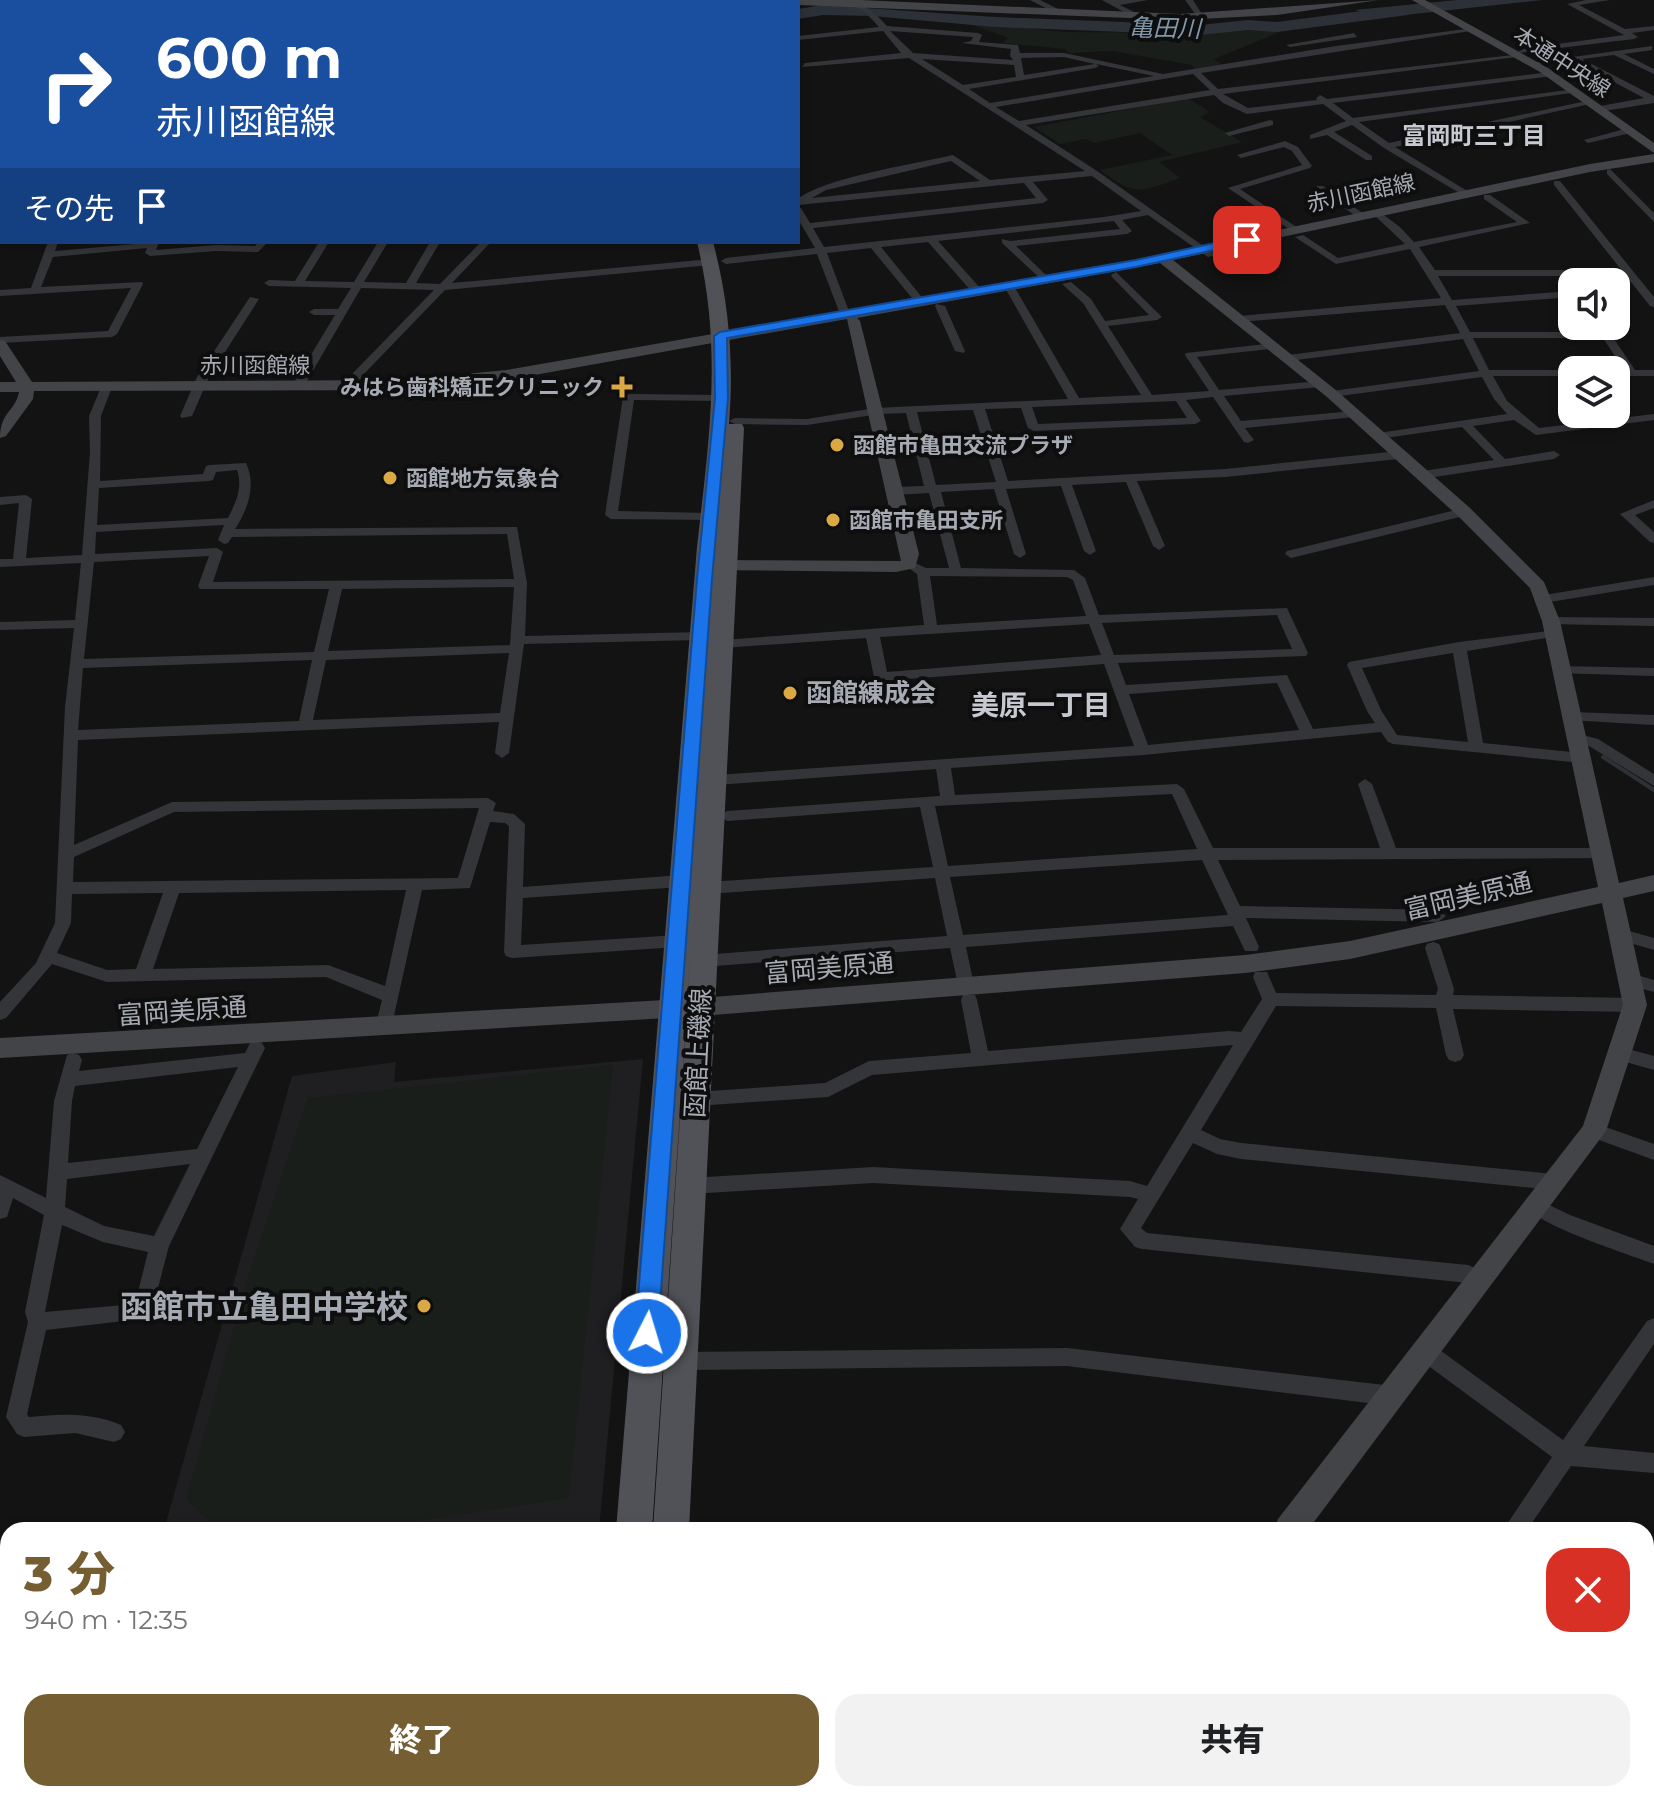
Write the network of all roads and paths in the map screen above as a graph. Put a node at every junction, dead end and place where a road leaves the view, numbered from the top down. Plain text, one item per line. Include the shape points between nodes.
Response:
1 (1034, 0) edge
2 (1144, 0) edge
3 (1189, 0) edge
4 (1374, 0) edge
5 (1606, 0) edge
6 (1418, 1) edge
7 (800, 2) edge
8 (853, 2) edge
9 (1109, 2) edge
10 (969, 4) edge
11 (1060, 12) junction
12 (1135, 16) junction
13 (1202, 17) junction
14 (885, 28) junction
15 (1654, 28) edge
16 (1473, 30) junction
17 (1623, 32) junction
18 (1633, 36) junction
19 (892, 37) junction
20 (800, 38) edge
21 (1398, 40) junction
22 (974, 43) junction
23 (1652, 47) edge
24 (1615, 52) junction
25 (1521, 54) junction
26 (910, 55) junction
27 (1273, 58) junction
28 (1573, 58) junction
29 (1016, 60) junction
30 (1533, 63) junction
31 (1108, 64) junction
32 (805, 65) dead end
33 (1401, 70) junction
34 (1194, 71) junction
35 (1654, 72) edge
36 (1550, 74) junction
37 (1164, 76) junction
38 (1020, 78) junction
39 (1300, 83) junction
40 (962, 88) junction
41 (1427, 89) junction
42 (1217, 92) junction
43 (1575, 92) junction
44 (1654, 99) edge
45 (1324, 101) junction
46 (991, 105) junction
47 (1595, 106) junction
48 (1453, 107) junction
49 (1247, 111) junction
50 (1352, 122) junction
51 (1019, 124) junction
52 (1487, 125) junction
53 (1327, 131) junction
54 (1628, 131) junction
55 (1229, 133) dead end
56 (1313, 137) dead end
57 (1588, 140) dead end
58 (1386, 146) junction
59 (1654, 149) edge
60 (1359, 151) junction
61 (1241, 155) dead end
62 (1369, 158) dead end
63 (1654, 158) edge
64 (1654, 164) edge
65 (1610, 172) junction
66 (1094, 173) junction
67 (1027, 180) junction
68 (1557, 183) junction
69 (989, 184) junction
70 (1320, 188) dead end
71 (913, 191) junction
72 (1466, 194) junction
73 (1487, 197) junction
74 (1043, 200) junction
75 (800, 203) edge
76 (800, 204) edge
77 (800, 207) edge
78 (1150, 212) junction
79 (927, 213) junction
80 (1375, 216) junction
81 (1116, 218) junction
82 (1654, 219) edge
83 (1062, 224) junction
84 (807, 226) junction
85 (997, 232) junction
86 (1297, 233) junction
87 (937, 238) junction
88 (52, 244) edge
89 (145, 244) edge
90 (154, 244) edge
91 (262, 244) edge
92 (323, 244) edge
93 (382, 244) edge
94 (434, 244) edge
95 (484, 244) edge
96 (1009, 244) junction
97 (216, 245) edge
98 (874, 245) junction
99 (1411, 246) junction
100 (820, 250) junction
101 (716, 252) edge
102 (1207, 252) junction
103 (50, 254) junction
104 (1166, 262) junction
105 (1429, 273) junction
106 (1558, 273) edge
107 (1116, 275) junction
108 (1044, 279) junction
109 (269, 283) dead end
110 (293, 284) junction
111 (1067, 284) junction
112 (357, 285) junction
113 (1641, 286) junction
114 (1654, 286) edge
115 (409, 287) junction
116 (444, 287) junction
117 (1011, 289) junction
118 (35, 291) junction
119 (977, 291) junction
120 (0, 293) edge
121 (1558, 295) edge
122 (279, 298) dead end
123 (254, 299) dead end
124 (920, 301) junction
125 (1447, 302) junction
126 (1654, 304) edge
127 (940, 306) junction
128 (314, 312) dead end
129 (343, 312) junction
130 (849, 317) junction
131 (1239, 319) junction
132 (1102, 324) junction
133 (1466, 335) junction
134 (723, 339) junction
135 (1, 346) edge
136 (960, 351) dead end
137 (1281, 352) junction
138 (1488, 373) junction
139 (1558, 373) edge
140 (1632, 373) joint
141 (1654, 373) edge
142 (298, 386) junction
143 (352, 386) junction
144 (0, 387) edge
145 (27, 387) junction
146 (106, 387) junction
147 (199, 387) junction
148 (1326, 389) junction
149 (1217, 394) junction
150 (1179, 397) junction
151 (721, 398) junction
152 (1149, 399) junction
153 (1076, 402) junction
154 (1025, 404) junction
155 (978, 406) junction
156 (911, 410) junction
157 (875, 412) junction
158 (1354, 414) junction
159 (186, 416) dead end
160 (1518, 416) junction
161 (1654, 417) edge
162 (735, 421) junction
163 (1465, 424) junction
164 (1238, 425) junction
165 (0, 433) edge
166 (1378, 436) junction
167 (1248, 440) dead end
168 (1399, 455) junction
169 (1554, 455) dead end
170 (1503, 463) junction
171 (1421, 475) junction
172 (1130, 478) junction
173 (1065, 481) junction
174 (93, 485) junction
175 (1002, 485) junction
176 (933, 489) junction
177 (895, 491) junction
178 (0, 501) edge
179 (1654, 504) edge
180 (1464, 512) junction
181 (709, 517) junction
182 (230, 527) junction
183 (90, 529) junction
184 (1654, 539) edge
185 (1159, 546) dead end
186 (1090, 551) dead end
187 (217, 552) junction
188 (1020, 554) dead end
189 (1291, 554) dead end
190 (88, 558) junction
191 (6, 564) edge
192 (717, 565) junction
193 (916, 568) junction
194 (956, 572) junction
195 (1654, 581) edge
196 (521, 583) junction
197 (336, 585) junction
198 (1544, 599) junction
199 (1094, 617) junction
200 (1654, 622) edge
201 (81, 624) junction
202 (0, 626) edge
203 (1552, 627) junction
204 (931, 629) junction
205 (872, 633) junction
206 (712, 640) junction
207 (515, 644) junction
208 (1459, 646) junction
209 (319, 655) junction
210 (1109, 659) junction
211 (78, 664) junction
212 (1561, 670) junction
213 (1654, 672) edge
214 (1120, 690) junction
215 (506, 717) junction
216 (1573, 717) junction
217 (1654, 720) edge
218 (305, 725) junction
219 (1384, 727) junction
220 (1308, 734) junction
221 (72, 735) junction
222 (1476, 747) junction
223 (1580, 749) junction
224 (1143, 750) junction
225 (502, 753) dead end
226 (943, 763) junction
227 (716, 780) junction
228 (1654, 781) edge
229 (1365, 784) dead end
230 (948, 800) junction
231 (926, 801) junction
232 (484, 816) junction
233 (727, 816) dead end
234 (67, 854) junction
235 (1208, 854) junction
236 (1390, 854) junction
237 (1604, 854) junction
238 (940, 871) junction
239 (1654, 883) edge
240 (415, 884) junction
241 (694, 884) junction
242 (65, 888) junction
243 (172, 889) junction
244 (515, 893) junction
245 (1610, 893) junction
246 (1236, 916) junction
247 (1438, 916) dead end
248 (1622, 935) junction
249 (678, 941) junction
250 (955, 942) junction
251 (1654, 944) edge
252 (1251, 947) dead end
253 (1433, 948) dead end
254 (49, 957) junction
255 (702, 961) junction
256 (142, 975) junction
257 (1261, 977) dead end
258 (1630, 979) junction
259 (1654, 986) edge
260 (968, 992) junction
261 (391, 993) junction
262 (1271, 999) junction
263 (1444, 1000) junction
264 (1635, 1005) junction
265 (700, 1007) junction
266 (673, 1008) junction
267 (0, 1013) edge
268 (385, 1024) junction
269 (1248, 1040) junction
270 (0, 1048) edge
271 (1621, 1054) junction
272 (1455, 1055) dead end
273 (981, 1059) junction
274 (73, 1060) dead end
275 (1654, 1063) edge
276 (67, 1080) junction
277 (696, 1099) junction
278 (1594, 1131) junction
279 (1190, 1133) junction
280 (1654, 1152) edge
281 (204, 1157) junction
282 (58, 1172) junction
283 (1553, 1182) junction
284 (3, 1184) edge
285 (690, 1186) junction
286 (1151, 1195) junction
287 (1537, 1207) junction
288 (55, 1209) junction
289 (0, 1211) edge
290 (159, 1246) junction
291 (1654, 1255) edge
292 (1468, 1274) dead end
293 (38, 1322) junction
294 (1654, 1327) edge
295 (1426, 1352) junction
296 (680, 1361) junction
297 (1393, 1396) junction
298 (114, 1432) dead end
299 (1566, 1455) junction
300 (1654, 1463) edge
301 (635, 1522) edge
302 (671, 1522) edge
303 (1295, 1522) edge
304 (1520, 1522) edge

1 - 11 street
2 - 9 street
3 - 13 street
4 - 13 street
5 - 17 street via 1571,4
6 - 16 street, 本通中央線
7 - 8 street
8 - 10 street
8 - 14 street
9 - 12 street
10 - 11 street
11 - 12 street
12 - 13 street
14 - 19 street
14 - 20 street
14 - 22 street via 978,35
15 - 17 street
16 - 21 street
16 - 25 street, 本通中央線
17 - 18 street
18 - 23 street
18 - 25 street
19 - 22 street
19 - 26 street
21 - 27 street
21 - 27 street via 1385,32 1260,51
22 - 29 street via 1015,47
23 - 24 street
24 - 28 street
24 - 35 street
25 - 30 street, 本通中央線
25 - 33 street
26 - 29 street
26 - 32 street
26 - 40 street
27 - 34 street
28 - 30 street
28 - 44 street
29 - 31 street via 1064,55
29 - 38 street
30 - 36 street, 本通中央線
31 - 37 street
31 - 38 street
33 - 39 street
33 - 41 street
34 - 37 street
34 - 42 street
36 - 41 street
36 - 43 street, 本通中央線
37 - 46 street
38 - 40 street
39 - 42 street
39 - 45 street
40 - 46 street
41 - 45 street
41 - 48 street
42 - 49 street
42 - 51 street
43 - 47 street, 本通中央線
43 - 48 street
44 - 47 street
45 - 49 street
45 - 50 street
46 - 51 street
47 - 52 street
47 - 54 street, 本通中央線
48 - 50 street
48 - 52 street
49 - 55 street via 1274,125
50 - 53 street
50 - 58 street
51 - 66 street
52 - 58 street
53 - 56 street
53 - 60 street
54 - 57 street
54 - 59 street, 本通中央線
58 - 60 street
58 - 72 street
60 - 62 street
61 - 86 street via 1285,144 1295,149 1307,166 1233,188
63 - 72 street, 赤川函館線
64 - 65 street, 赤川函館線
65 - 68 street, 赤川函館線
65 - 82 street
66 - 67 street
66 - 78 street
67 - 69 street
67 - 74 street
68 - 73 street, 赤川函館線
68 - 113 street
69 - 71 street
69 - 75 street via 953,158 823,188
70 - 80 street
71 - 76 street
71 - 79 street
72 - 80 street, 赤川函館線
73 - 80 street, 赤川函館線
73 - 99 street via 1525,223
74 - 79 street
74 - 83 street
77 - 84 street
78 - 81 street
78 - 102 street
79 - 84 street
79 - 87 street
80 - 86 street, 赤川函館線
80 - 86 street, 赤川函館線
80 - 99 street
81 - 83 street
81 - 96 street via 1127,231
83 - 85 street
84 - 100 street
85 - 87 street
85 - 96 street
86 - 99 street via 1336,261
86 - 102 street, 赤川函館線
87 - 98 street
87 - 119 street
88 - 103 street
89 - 103 street
90 - 97 street via 150,253
91 - 97 street via 258,249
92 - 110 street
93 - 112 street
94 - 115 street
95 - 116 street
96 - 108 street
98 - 100 street
98 - 124 street
99 - 105 street
100 - 101 street
100 - 130 street
101 - 116 street
101 - 134 main road, 函館上磯線
102 - 104 street, 赤川函館線
103 - 118 street
104 - 107 street, 赤川函館線
104 - 108 street, 赤川函館線
104 - 131 street
105 - 106 street
105 - 125 street
107 - 111 street, 赤川函館線
107 - 132 street via 1157,317
108 - 117 street, 赤川函館線
109 - 110 street
110 - 112 street
110 - 122 street
111 - 117 street, 赤川函館線
111 - 132 street
112 - 115 street
112 - 129 street
113 - 114 street
113 - 126 street
115 - 116 street
116 - 143 street
117 - 119 street, 赤川函館線
117 - 127 street, 赤川函館線
117 - 153 street
118 - 120 street
118 - 135 street via 138,284 112,334
119 - 124 street, 赤川函館線
121 - 125 street
123 - 147 street
124 - 130 street, 赤川函館線
125 - 131 street
125 - 133 street
127 - 130 street, 赤川函館線
127 - 136 street
128 - 129 street
129 - 142 street
130 - 134 street, 赤川函館線
130 - 157 street
131 - 137 street
132 - 152 street
133 - 137 street
133 - 138 street
133 - 140 street via 1606,335
134 - 143 street, 赤川函館線 via 495,377
134 - 151 main road, 函館上磯線
134 - 162 main road, 函館上磯線
135 - 145 street
137 - 148 street
137 - 149 street via 1190,355
138 - 139 street
138 - 148 street
138 - 160 street via 1499,397
140 - 141 street
142 - 143 street, 赤川函館線
142 - 147 street, 赤川函館線
144 - 145 street, 赤川函館線
145 - 146 street, 赤川函館線
145 - 165 street via 25,399
146 - 147 street, 赤川函館線
146 - 174 street via 95,416
147 - 159 street
148 - 149 street
148 - 158 street
149 - 150 street
149 - 164 street
150 - 152 street
150 - 154 street via 1195,421 1034,428
151 - 181 main road, 函館上磯線
151 - 181 street via 629,397 611,515
152 - 153 street
153 - 154 street
154 - 155 street
155 - 156 street
155 - 175 street
156 - 157 street
156 - 176 street
157 - 162 street via 807,422
157 - 177 street
158 - 164 street
158 - 166 street
160 - 161 street via 1536,432
160 - 163 street
162 - 192 main road, 函館上磯線
163 - 166 street
163 - 170 street
164 - 167 street
166 - 168 street
168 - 171 street
168 - 172 street
169 - 170 street
170 - 171 street
171 - 180 street
172 - 173 street
172 - 185 street
173 - 175 street
173 - 186 street
174 - 182 street via 209,477 210,469 242,466 249,478
174 - 183 street
175 - 176 street
175 - 188 street
176 - 177 street
176 - 194 street
177 - 193 street
178 - 191 street via 26,499
179 - 184 street via 1626,514
180 - 189 street
180 - 198 street via 1526,572
181 - 192 main road, 函館上磯線
182 - 183 street
182 - 187 street
182 - 196 street via 513,530
183 - 190 street
187 - 190 street
187 - 197 street via 205,586
190 - 191 street
190 - 201 street
192 - 193 street
192 - 206 main road, 函館上磯線
193 - 194 street
193 - 204 street
194 - 199 street via 1069,573 1082,582
195 - 198 street
196 - 197 street
196 - 207 street
197 - 209 street
198 - 203 street
199 - 204 street
199 - 210 street
199 - 210 street via 1282,611 1301,653
200 - 203 street
201 - 202 street
201 - 211 street
203 - 208 street
203 - 212 street
204 - 205 street
205 - 206 street
205 - 210 street via 881,677
206 - 207 street
206 - 227 main road, 函館上磯線
206 - 241 main road, 函館上磯線
207 - 209 street
207 - 215 street
208 - 219 street via 1354,665
208 - 222 street
209 - 211 street
209 - 218 street
210 - 214 street
211 - 221 street
212 - 213 street
212 - 216 street
214 - 220 street via 1282,678
214 - 224 street
215 - 218 street
215 - 225 street
216 - 217 street
216 - 223 street
218 - 221 street
219 - 220 street
219 - 222 street via 1393,739
220 - 224 street
221 - 234 street
222 - 223 street
223 - 228 street via 1593,742
223 - 237 street
224 - 226 street
226 - 227 street
226 - 230 street
227 - 241 main road, 函館上磯線
229 - 236 street
230 - 231 street
230 - 235 street via 1177,789
231 - 233 street
231 - 238 street
232 - 234 street via 488,803 172,807
232 - 240 street via 464,884
232 - 244 street via 517,824
234 - 242 street
235 - 236 street
235 - 238 street
235 - 246 street
236 - 237 street
237 - 245 street
238 - 241 street
238 - 250 street
239 - 245 street, 富岡美原通
240 - 243 street
240 - 261 street
241 - 244 street
241 - 249 main road, 函館上磯線
241 - 255 main road, 函館上磯線
242 - 243 street
242 - 254 street via 63,923
243 - 256 street
244 - 249 street via 512,952
245 - 248 street
245 - 260 street, 富岡美原通 via 1304,957
246 - 247 street
246 - 250 street
246 - 252 street
248 - 251 street
248 - 258 street
249 - 266 main road, 函館上磯線
250 - 255 street
250 - 260 street
253 - 263 street via 1446,989
254 - 256 street via 107,976
254 - 267 street
255 - 265 main road, 函館上磯線
256 - 261 street via 328,971
257 - 262 street
258 - 259 street
258 - 264 street
260 - 265 street, 富岡美原通
260 - 273 street
261 - 268 street
262 - 263 street
262 - 269 street
263 - 264 street
263 - 272 street
264 - 271 street
265 - 266 street, 富岡美原通
265 - 277 main road, 函館上磯線
266 - 268 street, 富岡美原通
266 - 301 main road, 函館上磯線
268 - 270 street, 富岡美原通
269 - 273 street
269 - 279 street
271 - 275 street
271 - 278 street
273 - 277 street via 869,1068 828,1090
274 - 276 street
276 - 281 street via 253,1053
276 - 282 street
277 - 285 main road, 函館上磯線
278 - 280 street
278 - 283 street
279 - 283 street via 1241,1151
279 - 286 street
281 - 282 street
281 - 290 street
282 - 288 street
283 - 287 street
284 - 288 street
284 - 289 street
285 - 286 street via 873,1175 1130,1189
285 - 296 main road, 函館上磯線
286 - 292 street via 1130,1229 1142,1241
287 - 291 street
287 - 295 street
288 - 290 street via 105,1235
288 - 293 street via 35,1312
290 - 293 street via 143,1312
293 - 298 street via 16,1417 24,1427 75,1423
294 - 299 street
295 - 297 street
295 - 299 street
296 - 297 street via 1067,1357
296 - 302 main road, 函館上磯線
297 - 303 street
299 - 300 street
299 - 304 street

